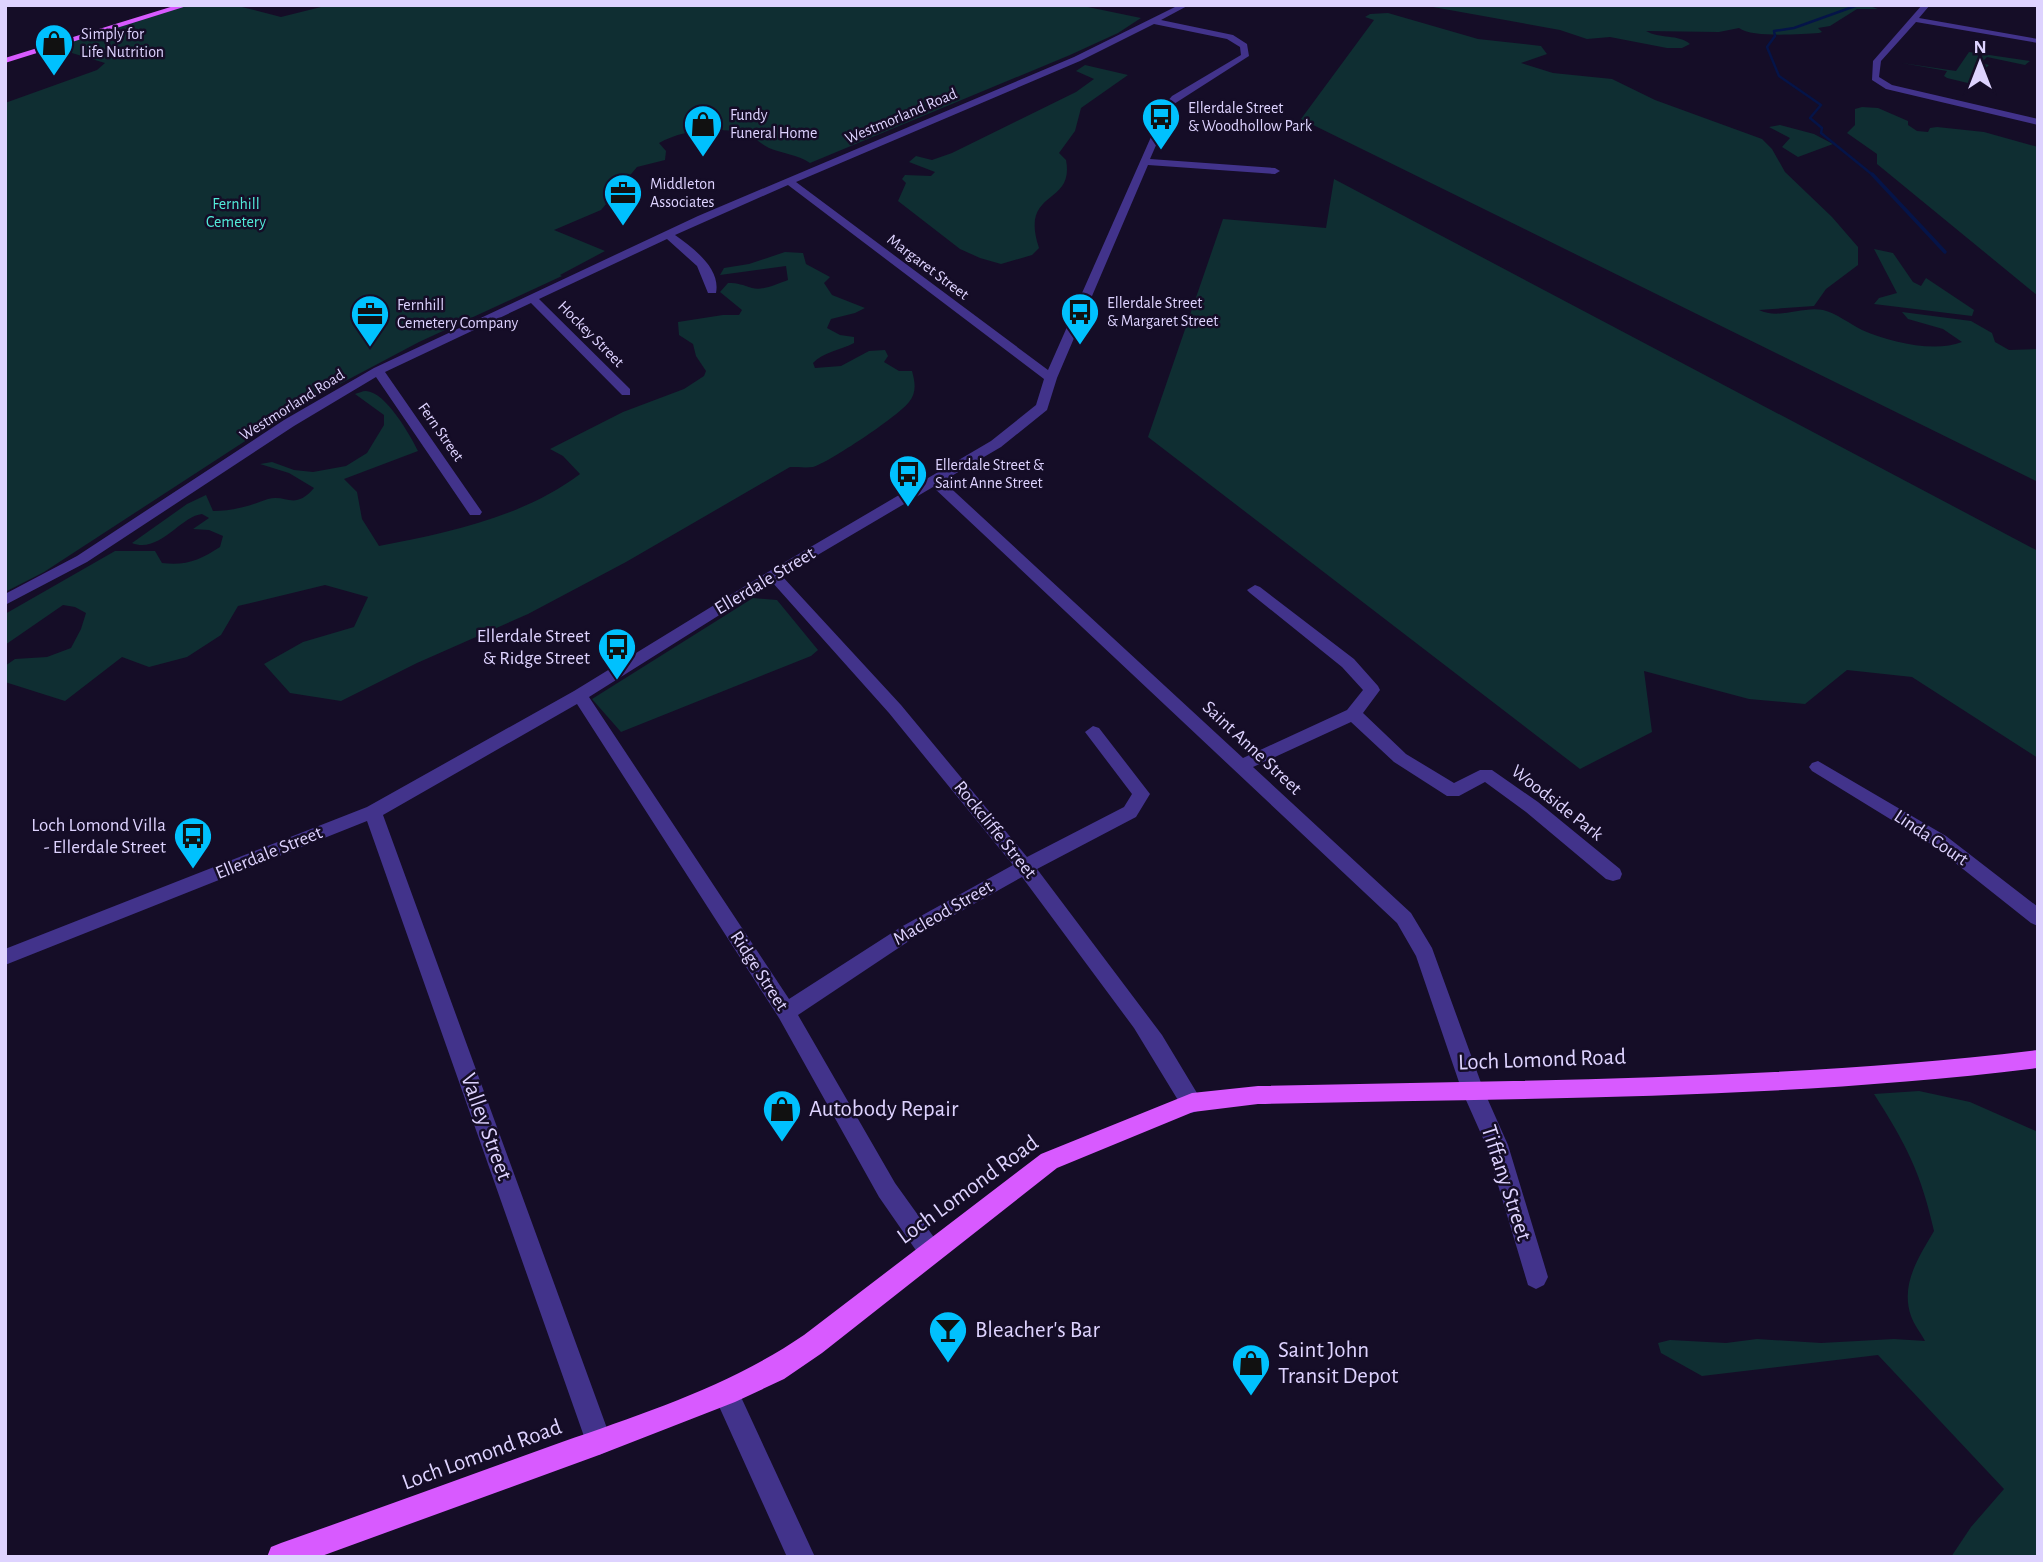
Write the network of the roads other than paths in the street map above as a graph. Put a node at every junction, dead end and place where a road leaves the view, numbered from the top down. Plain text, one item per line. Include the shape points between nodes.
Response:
1 (186, 5) edge
2 (1185, 5) edge
3 (1926, 5) edge
4 (1913, 19) junction
5 (1153, 21) junction
6 (2038, 41) edge
7 (5, 61) edge
8 (2038, 122) edge
9 (1146, 160) junction
10 (1275, 171) dead end
11 (788, 180) junction
12 (667, 234) junction
13 (712, 290) dead end
14 (533, 299) junction
15 (377, 371) junction
16 (1051, 378) junction
17 (626, 392) dead end
18 (936, 482) junction
19 (475, 512) dead end
20 (773, 575) junction
21 (1255, 590) dead end
22 (5, 600) edge
23 (580, 695) junction
24 (1353, 714) junction
25 (1093, 732) dead end
26 (1241, 766) junction
27 (1818, 767) dead end
28 (373, 811) junction
29 (1026, 866) junction
30 (1613, 874) dead end
31 (2038, 918) edge
32 (5, 957) edge
33 (786, 1012) junction
34 (2038, 1059) edge
35 (1473, 1091) junction
36 (1192, 1103) junction
37 (930, 1251) junction
38 (1536, 1277) dead end
39 (726, 1393) junction
40 (599, 1442) junction
41 (281, 1557) edge
42 (800, 1557) edge

1 - 7 main road
2 - 5 street, Westmorland Road
3 - 4 street
4 - 6 street
4 - 8 street via 1877,61 1878,81
5 - 9 street, Ellerdale Street via 1230,37 1244,46 1245,56 1175,98
5 - 11 street, Westmorland Road via 1054,69
9 - 10 street
9 - 16 street, Ellerdale Street
11 - 12 street, Westmorland Road
11 - 16 street, Margaret Street
12 - 13 street via 702,260
12 - 14 street, Westmorland Road
14 - 15 street, Westmorland Road
14 - 17 street, Hockey Street
15 - 19 street, Fern Street
15 - 22 street, Westmorland Road via 82,559
16 - 18 street, Ellerdale Street via 1042,407 996,444
18 - 20 street, Ellerdale Street
18 - 26 street, Saint Anne Street
20 - 23 street, Ellerdale Street
20 - 29 street, Rockcliffe Street via 891,704
21 - 24 street via 1348,663 1372,690
23 - 28 street, Ellerdale Street
23 - 33 street, Ridge Street
24 - 26 street
24 - 30 street, Woodside Park via 1400,758 1453,791 1486,774
25 - 29 street, Macleod Street via 1140,794 1130,812
26 - 35 street, Saint Anne Street via 1404,918 1425,954
27 - 31 street, Linda Court via 1940,841
28 - 32 street, Ellerdale Street
28 - 40 street, Valley Street
29 - 33 street, Macleod Street via 908,932
29 - 36 street, Rockcliffe Street via 1172,1065
33 - 37 street, Ridge Street via 887,1189
34 - 35 main road, Loch Lomond Road via 1777,1080
35 - 36 main road, Loch Lomond Road via 1258,1094
35 - 38 street, Tiffany Street via 1497,1145
36 - 37 main road, Loch Lomond Road via 1049,1161
37 - 39 main road, Loch Lomond Road via 813,1344 775,1370
39 - 40 main road, Loch Lomond Road
39 - 42 street
40 - 41 main road, Loch Lomond Road

